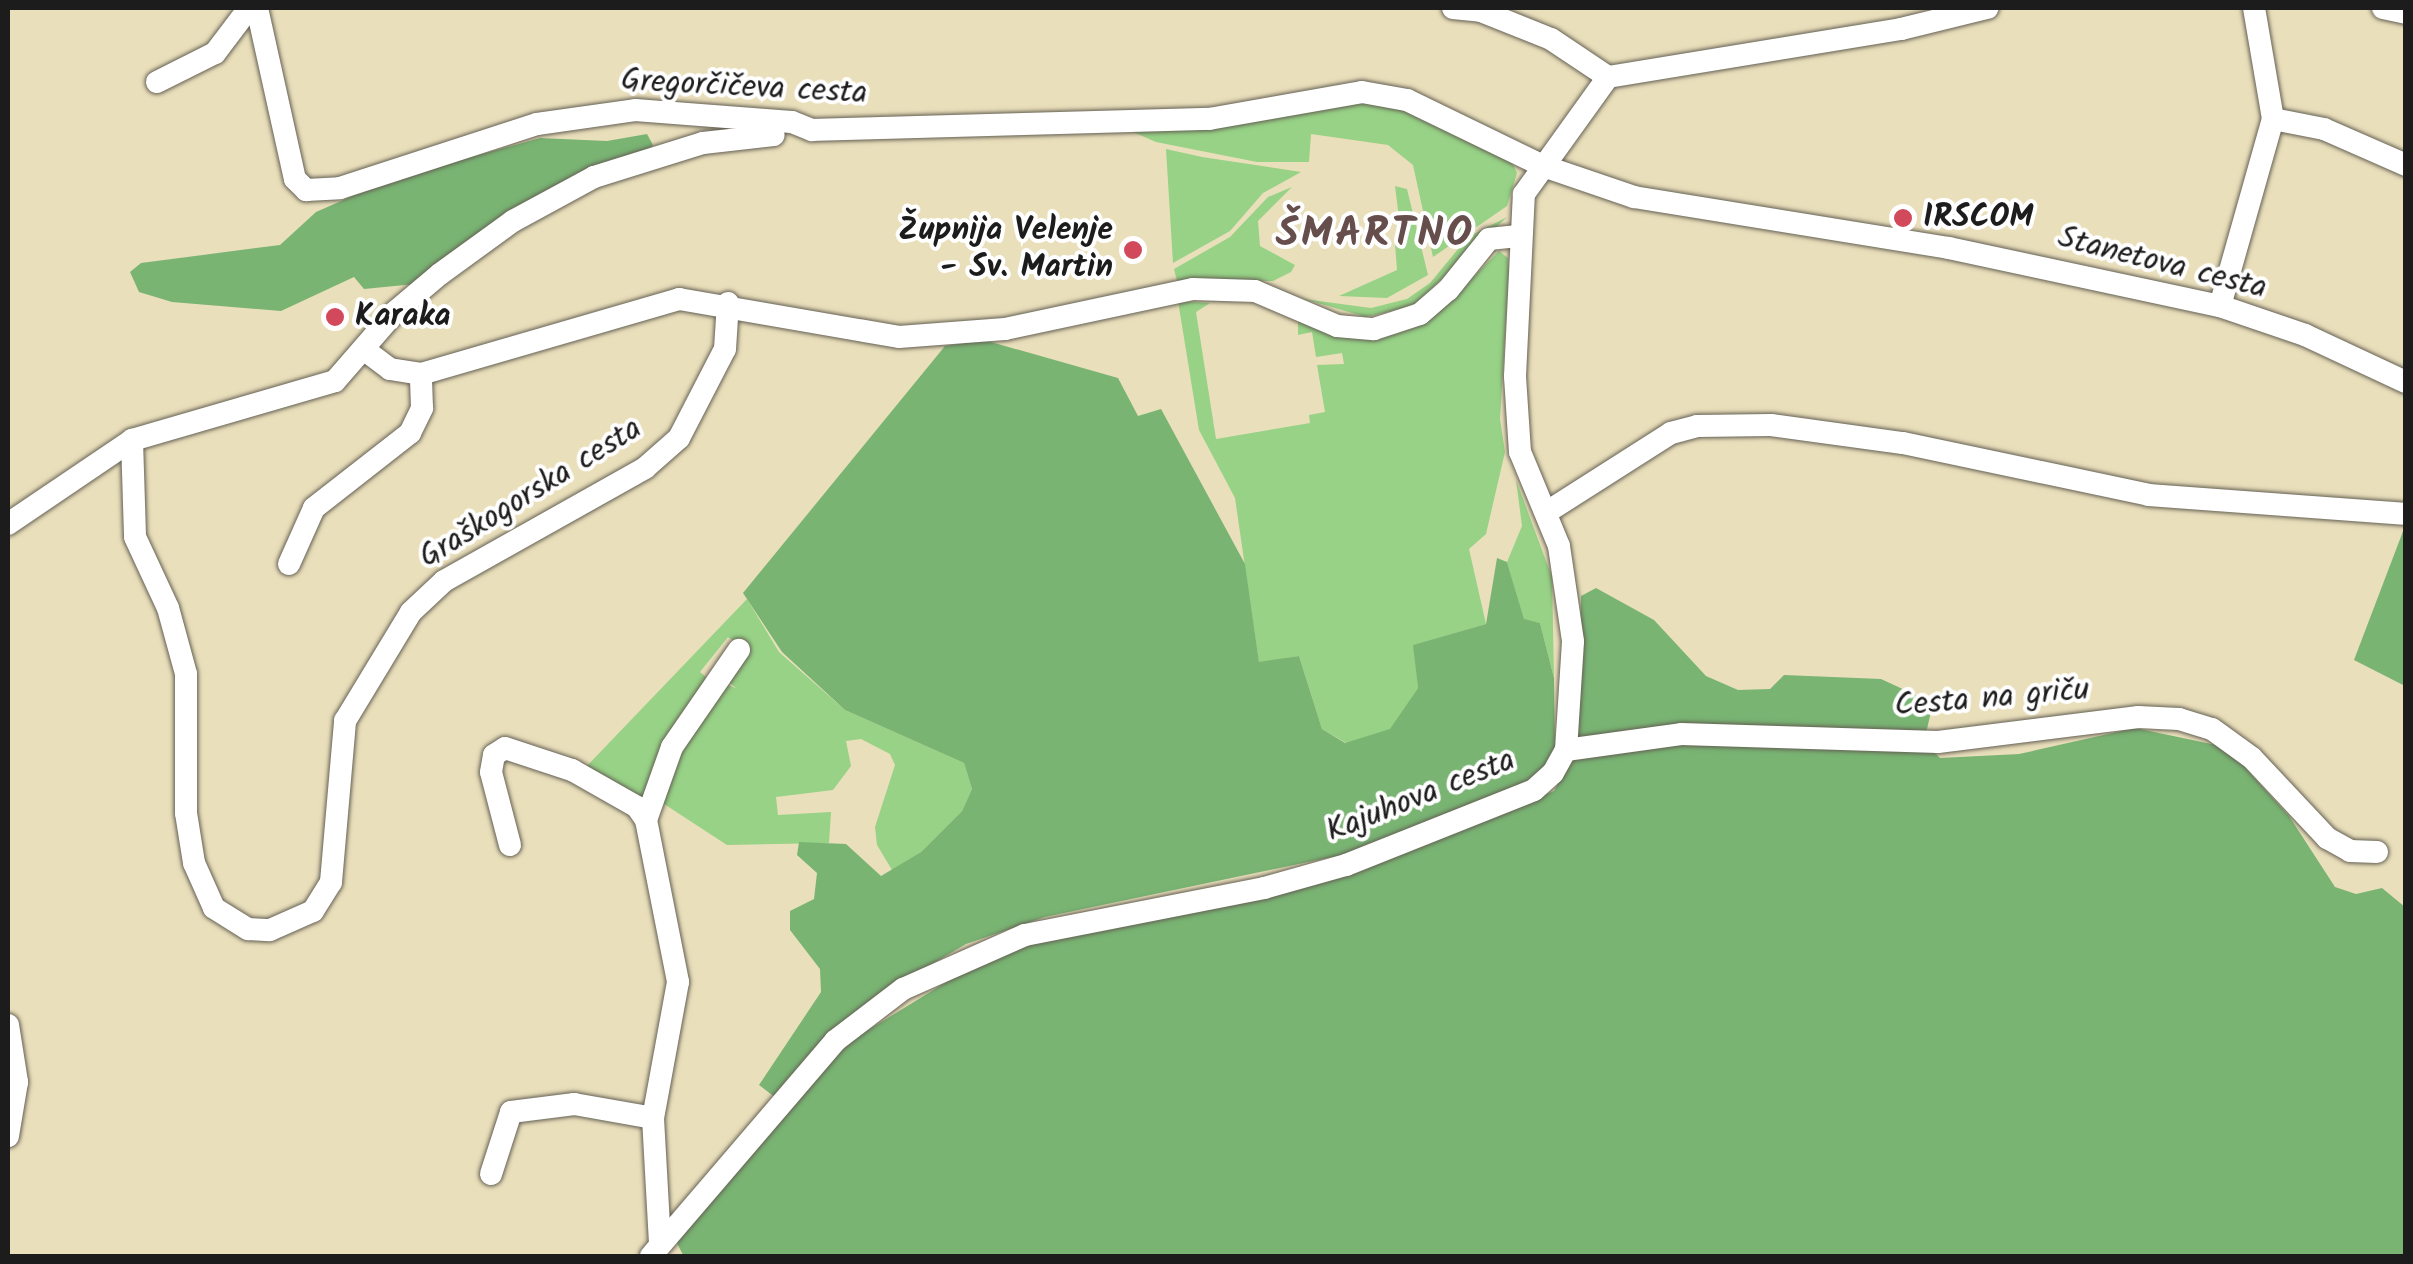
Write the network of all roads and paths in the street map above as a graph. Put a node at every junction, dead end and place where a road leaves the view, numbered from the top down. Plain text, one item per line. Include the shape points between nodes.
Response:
1 (249, 8) edge
2 (258, 8) edge
3 (1452, 8) edge
4 (1987, 8) edge
5 (2254, 8) edge
6 (2383, 8) edge
7 (2406, 14) edge
8 (1902, 18) edge
9 (1608, 77) junction
10 (156, 82) dead end
11 (2273, 119) junction
12 (812, 130) junction
13 (2406, 165) edge
14 (1543, 166) junction
15 (1518, 236) junction
16 (728, 303) junction
17 (2220, 306) junction
18 (366, 350) junction
19 (421, 374) junction
20 (2406, 382) edge
21 (132, 440) junction
22 (1547, 512) junction
23 (2406, 514) edge
24 (8, 524) edge
25 (289, 564) dead end
26 (739, 650) dead end
27 (1566, 750) junction
28 (646, 820) junction
29 (510, 845) dead end
30 (2377, 852) dead end
31 (8, 1025) edge
32 (652, 1118) junction
33 (8, 1136) edge
34 (491, 1174) dead end
35 (655, 1250) edge

1 - 10 street via 215,53
2 - 12 street, Gregorčičeva cesta via 294,178 306,190 340,188 537,124 635,110 792,122
3 - 9 street via 1481,11 1550,40
4 - 8 street
5 - 11 street
6 - 7 street
8 - 9 street
9 - 14 street
11 - 13 street via 2324,129
11 - 17 street
12 - 14 street, Gregorčičeva cesta via 1210,119 1362,92 1407,100
12 - 18 street via 702,143 594,177 512,221 440,274 394,312
14 - 15 street via 1524,194
14 - 17 street, Stanetova cesta via 1634,197 1949,248
15 - 16 street via 1489,239 1420,314 1374,329 1336,326 1254,291 1193,289 1005,329 915,336
15 - 22 street via 1516,420 1520,452
16 - 19 street via 651,304
16 - 21 street, Graškogorska cesta via 725,349 679,438 646,468 444,581 401,625 345,721 332,882 313,911 270,930 248,928 214,908 194,863 186,812 186,674 168,608 135,537
17 - 20 street, Stanetova cesta
18 - 19 street via 390,369
18 - 21 street via 317,391 202,414
19 - 25 street via 422,408 410,433 314,508
21 - 24 street
22 - 23 street via 1672,433 1772,425 1903,442 2180,500
22 - 27 street via 1570,600
26 - 28 street via 672,747
27 - 30 street, Cesta na griču via 1682,734 1938,742 2138,717 2179,719 2212,728 2252,758 2327,838 2350,851
27 - 35 street, Kajuhova cesta via 1534,790 1346,865 1264,888 1025,935 903,989 835,1042
28 - 29 street via 637,807 572,770 504,748 491,772
28 - 32 street via 678,982
31 - 33 street via 18,1082
32 - 34 street via 574,1104 512,1112
32 - 35 street

